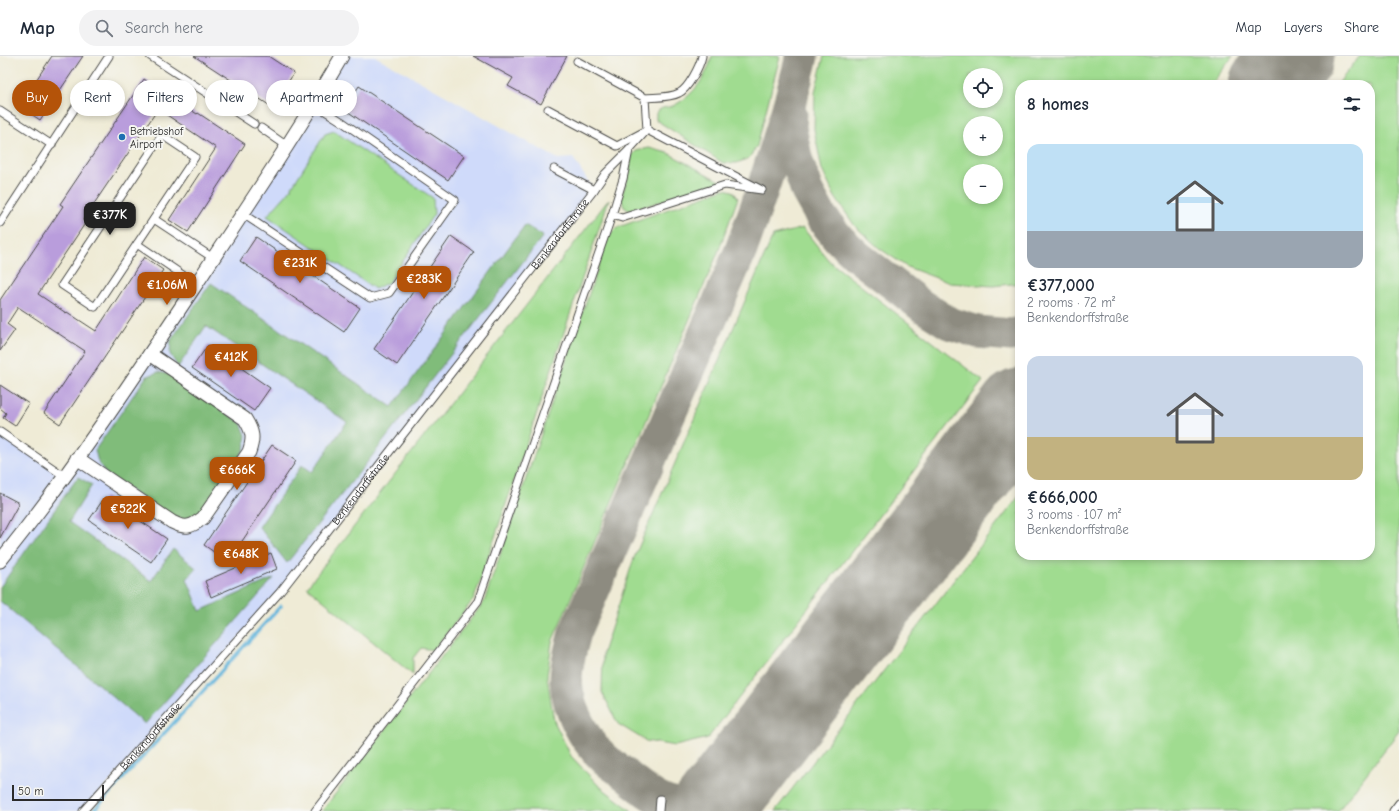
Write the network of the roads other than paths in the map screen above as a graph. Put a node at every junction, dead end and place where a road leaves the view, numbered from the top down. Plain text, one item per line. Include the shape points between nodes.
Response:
1 (109, 56) edge
2 (150, 56) edge
3 (342, 56) edge
4 (702, 56) edge
5 (577, 60) dead end
6 (328, 80) edge
7 (645, 98) junction
8 (548, 109) dead end
9 (0, 112) edge
10 (307, 116) edge
11 (332, 116) edge
12 (254, 124) dead end
13 (261, 128) dead end
14 (647, 130) junction
15 (52, 145) junction
16 (288, 146) junction
17 (629, 150) junction
18 (554, 169) dead end
19 (594, 190) junction
20 (243, 214) junction
21 (612, 215) junction
22 (154, 219) junction
23 (0, 223) edge
24 (137, 244) junction
25 (213, 258) junction
26 (196, 284) junction
27 (150, 354) junction
28 (0, 432) edge
29 (77, 458) junction
30 (64, 476) junction
31 (0, 561) edge
32 (660, 799) dead end
33 (1399, 803) edge
34 (83, 811) edge
35 (315, 811) edge
36 (660, 811) edge
37 (1393, 811) edge

1 - 15 lane
2 - 12 lane
3 - 6 street
4 - 7 lane via 689,83 680,93
5 - 7 lane
7 - 14 lane
8 - 14 lane via 617,146
9 - 15 lane
10 - 16 street
11 - 20 lane via 455,200 389,293 370,298
13 - 16 lane
14 - 17 lane
14 - 21 lane via 762,190 725,185 622,218
15 - 23 lane
16 - 20 street
17 - 19 lane via 605,174
17 - 21 lane
18 - 19 lane, Benkendorffstraße
19 - 34 lane, Benkendorffstraße via 280,592
20 - 25 street
21 - 35 lane via 478,601
22 - 24 lane
22 - 24 lane via 195,157 162,135 62,285 95,307
22 - 25 lane
24 - 26 lane
25 - 26 street
26 - 27 street
27 - 29 street
27 - 29 street via 245,419 251,428 253,441 241,464 203,518 193,526 182,527
28 - 30 lane
29 - 30 street
30 - 31 street via 26,530
32 - 36 lane
33 - 37 lane

